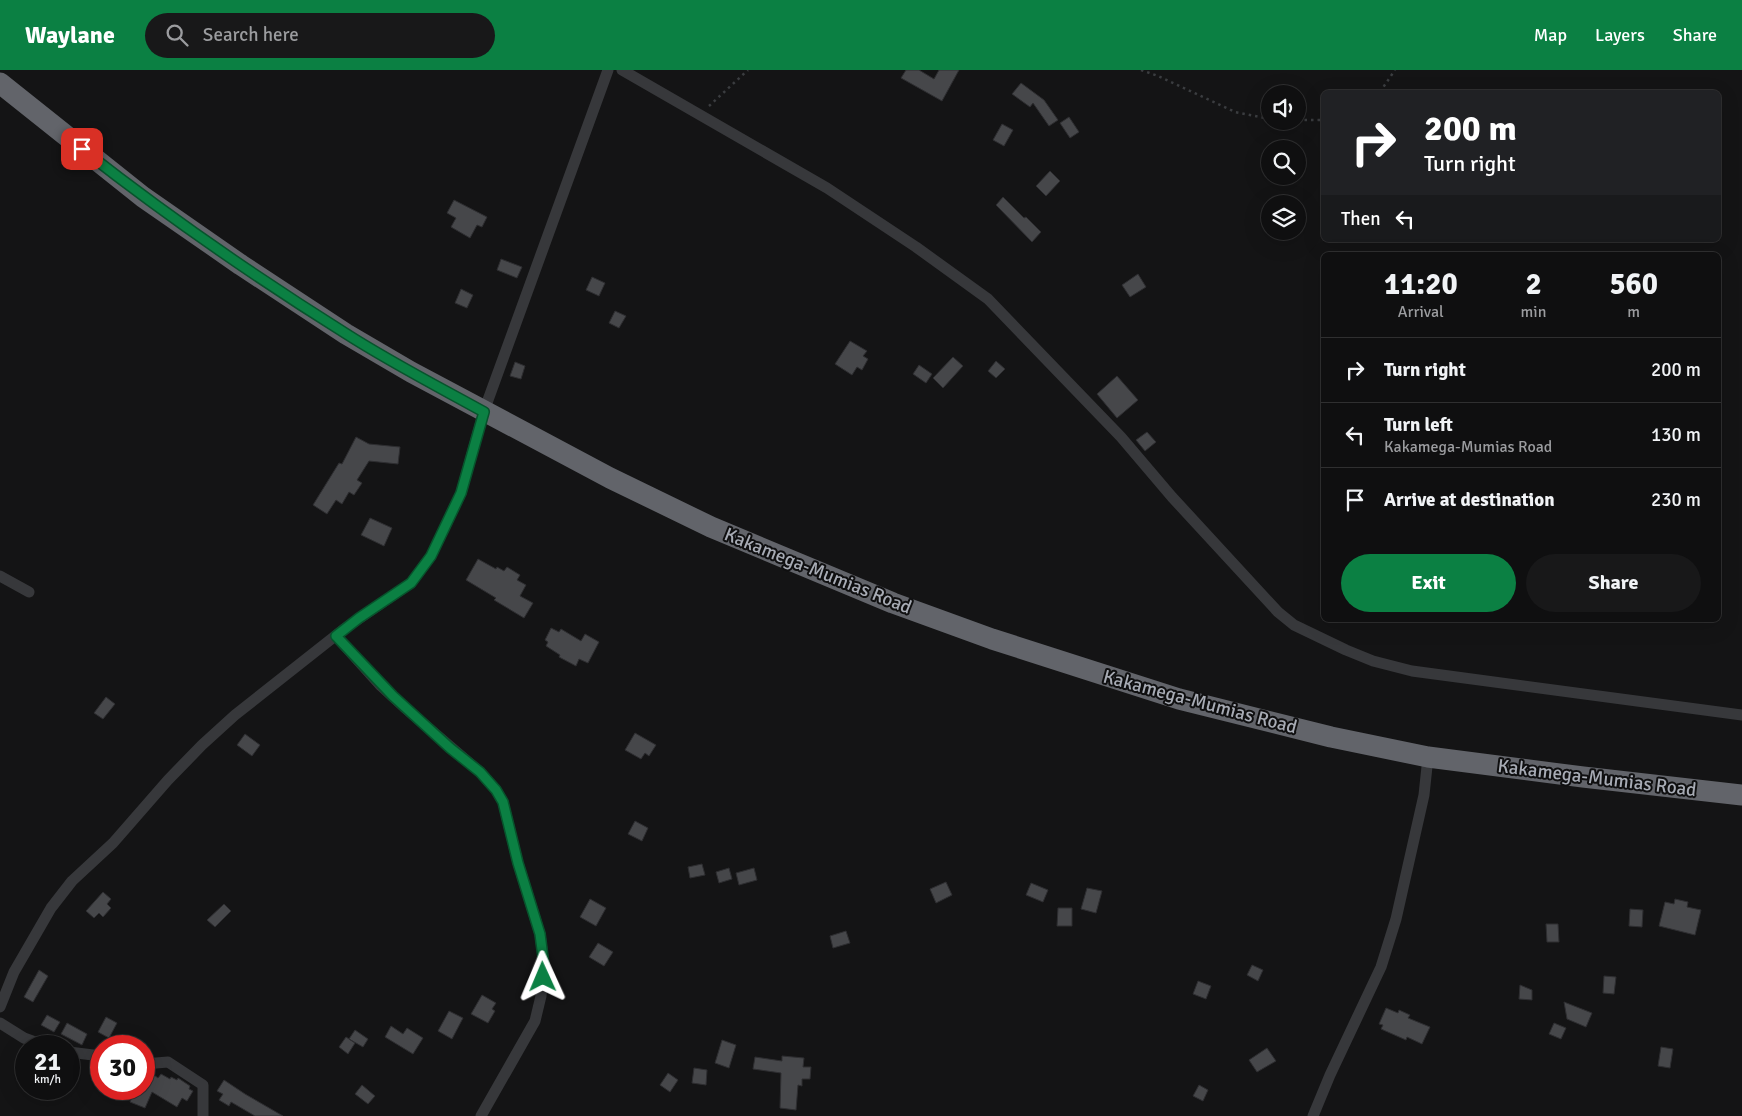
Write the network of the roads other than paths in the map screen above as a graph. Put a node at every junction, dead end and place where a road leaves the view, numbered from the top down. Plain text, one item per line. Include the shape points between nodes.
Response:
1 (608, 70) edge
2 (622, 70) edge
3 (0, 83) edge
4 (484, 412) junction
5 (0, 576) edge
6 (29, 592) dead end
7 (336, 636) junction
8 (1742, 716) edge
9 (1428, 757) junction
10 (1742, 795) edge
11 (0, 1007) edge
12 (0, 1023) edge
13 (19, 1035) edge
14 (155, 1063) edge
15 (203, 1116) edge
16 (481, 1116) edge
17 (1313, 1116) edge

1 - 4 street
2 - 8 street via 827,188 988,300 1047,358 1278,612 1294,625 1373,661 1412,670
3 - 4 highway, Kakamega-Mumias Road via 143,197 241,265 346,334
4 - 7 street via 461,493 431,556 411,583
4 - 9 highway, Kakamega-Mumias Road via 711,527 893,603 983,636 1179,699 1331,737
5 - 6 street
7 - 11 street via 202,745 113,843 72,881 51,908 14,972
7 - 16 street via 393,696 480,772 503,802 540,934 544,965 535,1021
9 - 10 highway, Kakamega-Mumias Road
9 - 17 street via 1424,795 1396,919 1381,967
12 - 13 street
14 - 15 street via 168,1062 203,1085

